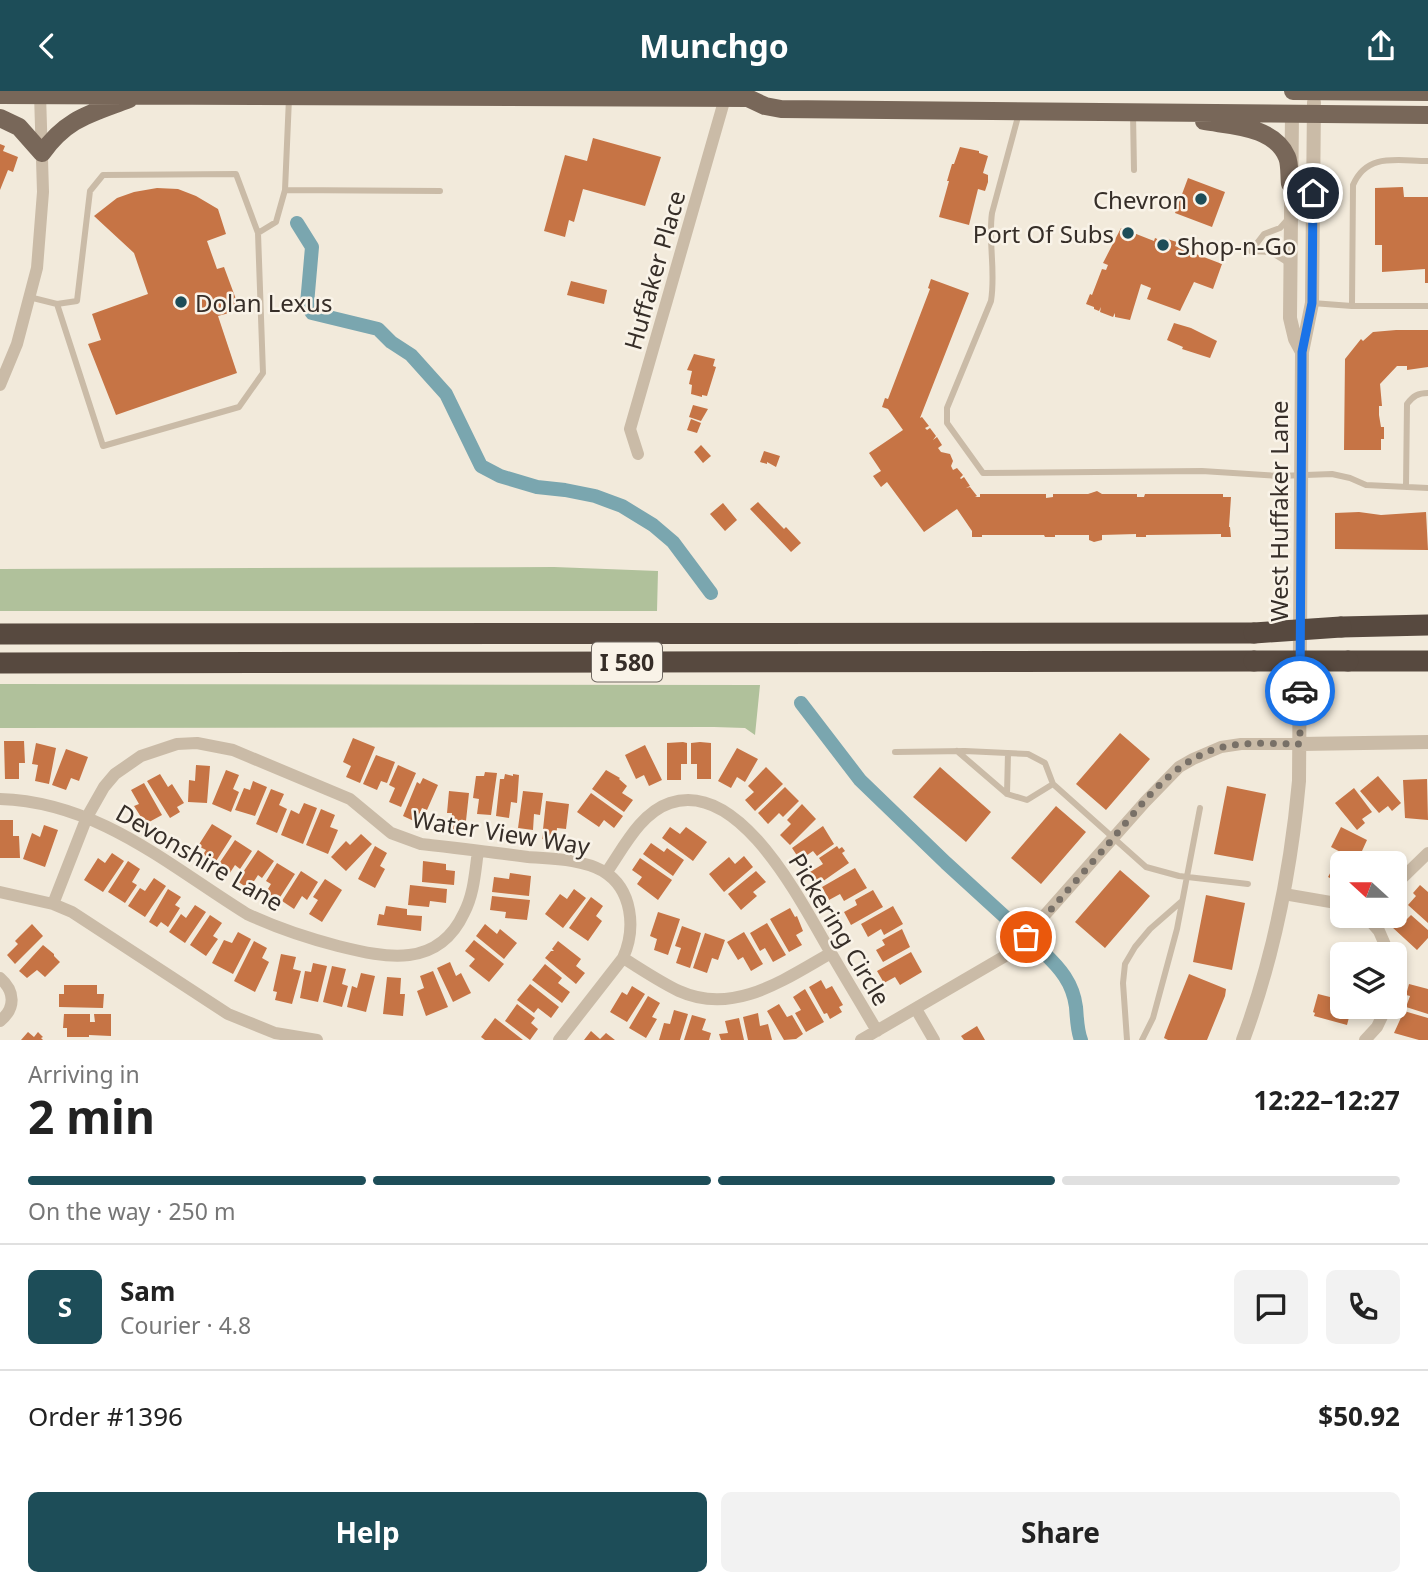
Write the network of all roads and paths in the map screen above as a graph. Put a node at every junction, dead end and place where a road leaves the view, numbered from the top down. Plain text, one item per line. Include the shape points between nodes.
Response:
1 (1293, 91) edge
2 (1428, 92) edge
3 (41, 93) edge
4 (288, 93) edge
5 (472, 94) edge
6 (541, 94) edge
7 (755, 94) edge
8 (0, 95) edge
9 (139, 95) junction
10 (725, 98) junction
11 (1314, 108) junction
12 (1019, 112) junction
13 (1141, 112) junction
14 (1292, 114) junction
15 (1428, 115) edge
16 (0, 118) edge
17 (42, 153) junction
18 (1428, 161) edge
19 (1134, 170) dead end
20 (1290, 184) junction
21 (285, 190) junction
22 (440, 191) dead end
23 (1290, 217) junction
24 (258, 233) junction
25 (1290, 264) junction
26 (29, 297) junction
27 (1312, 303) junction
28 (57, 304) junction
29 (1352, 306) junction
30 (1428, 306) edge
31 (1302, 352) junction
32 (0, 385) edge
33 (1428, 394) edge
34 (638, 454) dead end
35 (1302, 474) junction
36 (1406, 487) junction
37 (1428, 488) edge
38 (1428, 625) edge
39 (0, 634) edge
40 (1428, 661) edge
41 (0, 663) edge
42 (1428, 742) edge
43 (1300, 744) junction
44 (957, 751) junction
45 (895, 752) dead end
46 (1008, 753) junction
47 (1053, 784) junction
48 (1007, 794) junction
49 (0, 799) edge
50 (1200, 808) dead end
51 (87, 817) junction
52 (1115, 837) junction
53 (478, 851) junction
54 (1428, 853) edge
55 (606, 873) junction
56 (1407, 873) edge
57 (1188, 876) junction
58 (1248, 884) dead end
59 (0, 892) edge
60 (1284, 894) junction
61 (1183, 899) junction
62 (1330, 902) edge
63 (53, 904) junction
64 (831, 953) junction
65 (623, 958) junction
66 (0, 978) edge
67 (916, 1009) junction
68 (1381, 1019) edge
69 (0, 1021) edge
70 (877, 1031) junction
71 (317, 1040) edge
72 (559, 1040) edge
73 (861, 1040) edge
74 (934, 1040) edge
75 (1126, 1040) edge
76 (1142, 1040) edge
77 (1244, 1040) edge
78 (1365, 1040) edge

1 - 2 main road
3 - 8 main road
3 - 9 main road
3 - 17 street
4 - 5 main road
4 - 9 main road
4 - 21 lane
5 - 6 main road
6 - 10 main road
7 - 10 main road
7 - 12 main road via 765,106 781,109
9 - 17 main road via 74,121 55,135
10 - 34 street, Huffaker Place via 630,429
11 - 14 main road
11 - 15 main road
11 - 27 street, West Huffaker Lane
12 - 13 main road
12 - 35 lane via 990,226 991,301 947,408 947,423 978,467 983,473
13 - 14 main road
13 - 19 lane
13 - 20 main road via 1255,129 1287,157
14 - 20 street, West Huffaker Lane
16 - 17 main road via 19,127
17 - 26 street via 42,229
18 - 29 lane via 1378,160 1358,174 1353,185
20 - 23 street, West Huffaker Lane
21 - 22 lane
21 - 24 lane via 276,222
23 - 25 street, West Huffaker Lane
23 - 25 lane via 1280,229 1264,234 1251,251 1271,252
24 - 28 lane via 236,174 103,175 90,191 77,301
24 - 28 lane via 263,373 239,407 103,446
25 - 31 street, West Huffaker Lane via 1290,318
26 - 28 lane
26 - 32 street
27 - 29 lane
27 - 31 street, West Huffaker Lane
29 - 30 lane
31 - 35 street, West Huffaker Lane
33 - 36 lane via 1412,397 1406,412
35 - 36 lane via 1332,474 1366,485
35 - 43 street, West Huffaker Lane
36 - 37 lane
38 - 39 highway, I 580, bridge via 1254,633
40 - 41 highway, I 580, bridge
42 - 43 street
43 - 52 street via 1222,747 1193,759 1165,780
43 - 60 street, West Huffaker Lane via 1295,825
44 - 45 lane
44 - 46 lane
44 - 48 lane
46 - 47 lane via 1028,754 1045,764
46 - 48 lane
47 - 48 lane via 1027,800
47 - 52 lane
49 - 51 street, Devonshire Lane via 45,804
50 - 57 lane
51 - 53 street, Water View Way via 104,787 127,765 160,748 197,743 233,750 350,799 405,840
51 - 53 street, Devonshire Lane via 119,831 258,919 312,939 387,957 421,953 456,927 470,899
51 - 63 street, Water View Way
52 - 57 lane via 1146,867
52 - 67 street via 1012,952
53 - 55 street, Water View Way via 578,862
54 - 56 street
55 - 64 street, Pickering Circle via 637,828 657,809 682,800 712,804 770,856
55 - 65 street, Water View Way via 622,891 631,917
57 - 58 lane
57 - 61 lane
59 - 63 street
60 - 62 street
60 - 77 street, West Huffaker Lane
61 - 75 lane via 1150,929 1125,964
61 - 76 lane via 1153,1018
63 - 71 street via 95,925 228,1014 275,1033
64 - 65 street via 768,988 733,999 681,992
64 - 70 street, Pickering Circle
65 - 72 street, Water View Way
66 - 69 street via 9,986 12,1006
67 - 70 street
67 - 74 street
68 - 78 street
70 - 73 street

